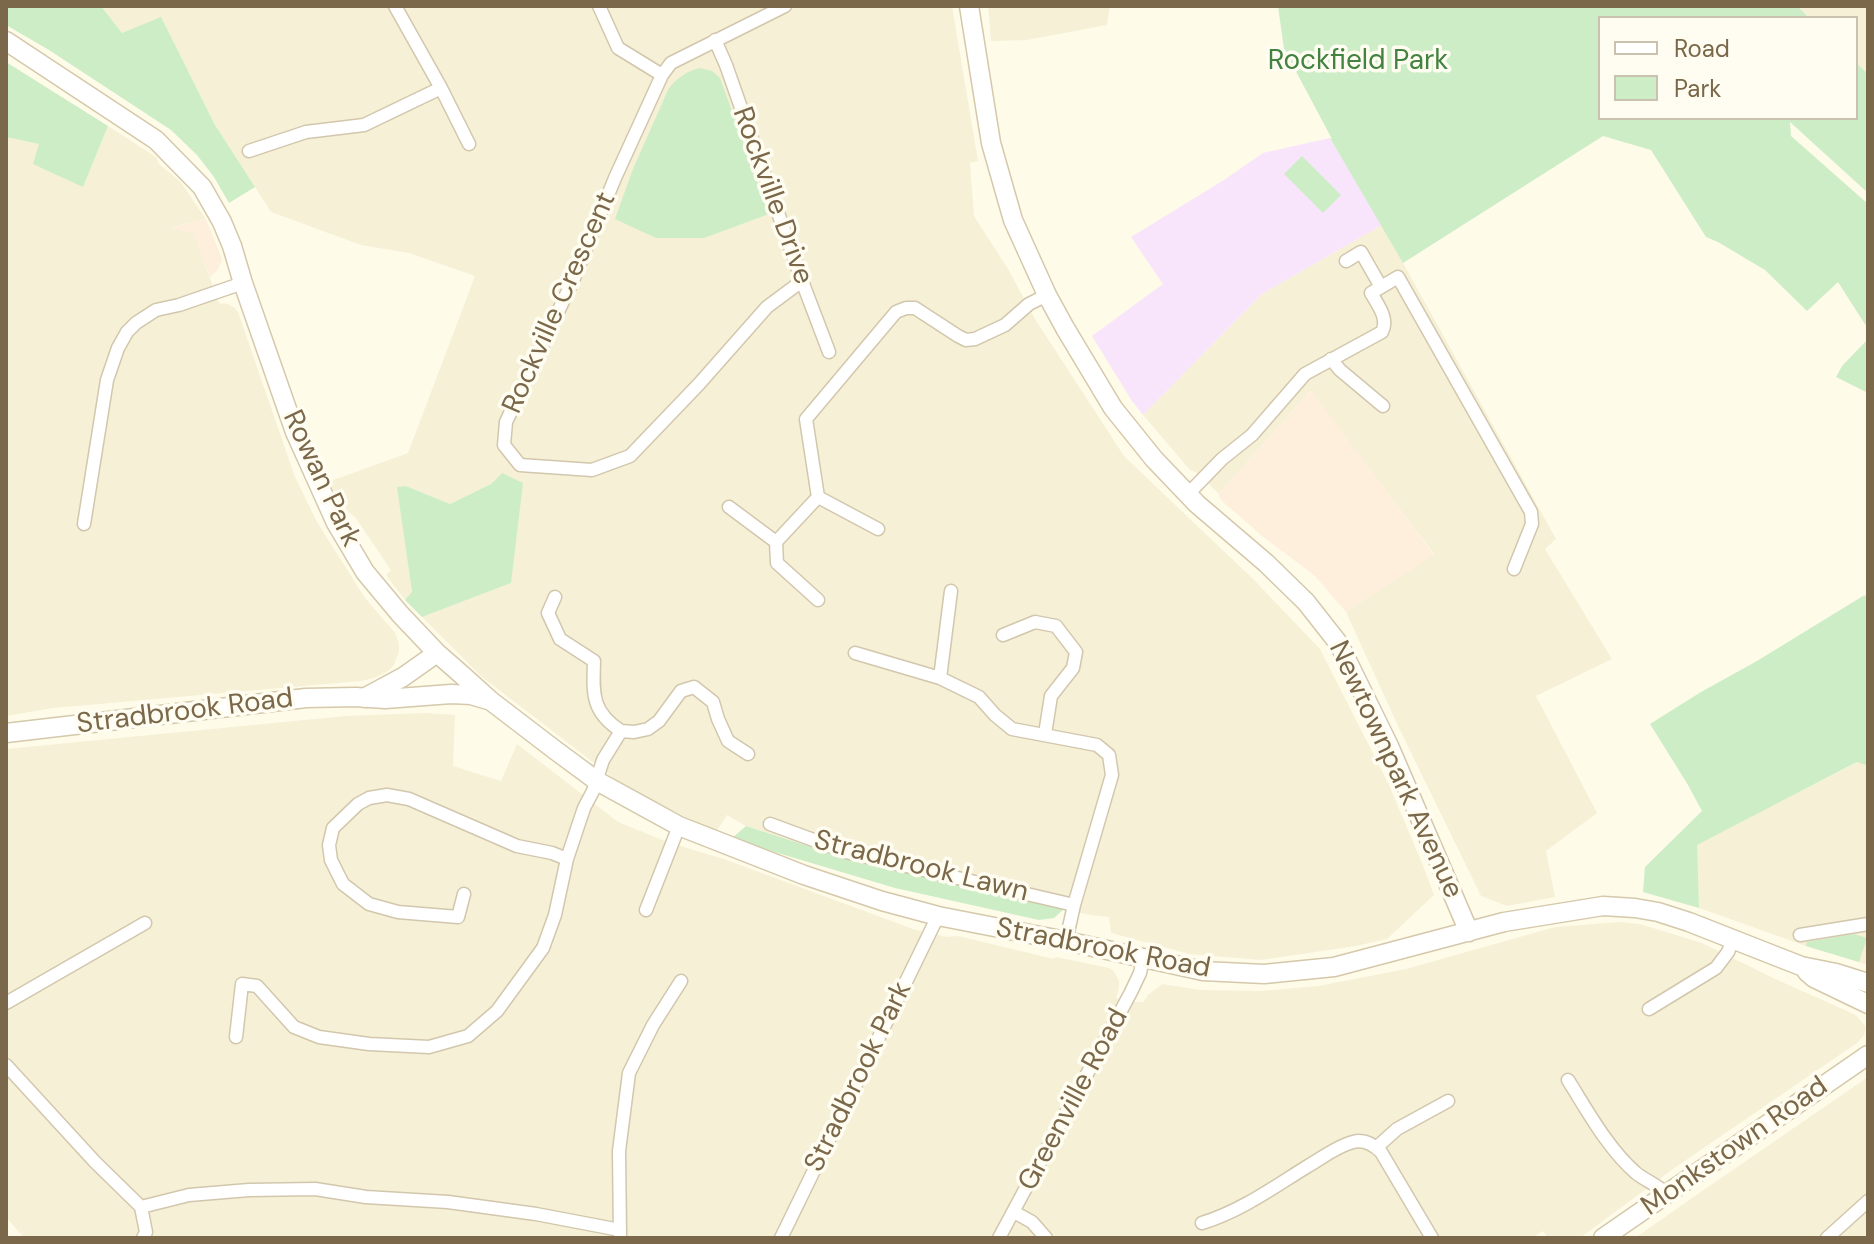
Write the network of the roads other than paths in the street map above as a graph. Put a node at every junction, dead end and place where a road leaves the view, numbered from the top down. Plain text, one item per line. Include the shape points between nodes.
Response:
1 (395, 6) edge
2 (599, 6) edge
3 (785, 6) edge
4 (969, 6) edge
5 (715, 40) junction
6 (6, 41) edge
7 (662, 75) junction
8 (441, 88) junction
9 (469, 144) dead end
10 (249, 151) dead end
11 (1346, 261) dead end
12 (802, 281) junction
13 (243, 283) junction
14 (1381, 287) junction
15 (1047, 295) junction
16 (829, 352) dead end
17 (1331, 359) junction
18 (1383, 406) dead end
19 (1188, 494) junction
20 (818, 497) junction
21 (729, 507) dead end
22 (84, 524) dead end
23 (878, 529) dead end
24 (776, 542) junction
25 (1514, 569) dead end
26 (951, 591) dead end
27 (555, 597) dead end
28 (818, 600) dead end
29 (1003, 635) dead end
30 (437, 653) junction
31 (855, 653) dead end
32 (940, 678) junction
33 (364, 698) junction
34 (491, 701) junction
35 (621, 731) junction
36 (6, 733) edge
37 (1045, 734) junction
38 (748, 754) dead end
39 (597, 781) junction
40 (770, 824) dead end
41 (679, 826) junction
42 (567, 859) junction
43 (464, 894) dead end
44 (1074, 905) junction
45 (646, 910) dead end
46 (938, 916) junction
47 (145, 923) dead end
48 (1868, 924) edge
49 (1469, 932) junction
50 (1800, 935) dead end
51 (1733, 939) junction
52 (1066, 941) junction
53 (1143, 959) junction
54 (1801, 966) junction
55 (681, 981) dead end
56 (1868, 983) edge
57 (6, 1003) edge
58 (1868, 1004) edge
59 (1649, 1009) dead end
60 (236, 1037) dead end
61 (1868, 1056) edge
62 (6, 1065) edge
63 (1568, 1080) dead end
64 (1448, 1101) dead end
65 (1377, 1147) junction
66 (1667, 1194) junction
67 (1868, 1201) edge
68 (141, 1207) junction
69 (1014, 1212) junction
70 (1202, 1223) dead end
71 (620, 1234) edge
72 (143, 1238) edge
73 (781, 1238) edge
74 (999, 1238) edge
75 (1046, 1238) edge
76 (1432, 1238) edge
77 (1603, 1238) edge
78 (1827, 1238) edge

1 - 8 street
2 - 7 street via 618,48
3 - 5 street
4 - 15 main road, Newtownpark Avenue via 991,143 1013,220
5 - 7 street via 671,63
5 - 12 street, Rockville Drive
6 - 13 main road, Rowan Park via 156,140 183,166 222,222
7 - 12 street, Rockville Crescent via 506,422 504,445 520,465 531,466 592,470 630,456 767,307
8 - 9 street
8 - 10 street via 364,125 306,132
11 - 14 street via 1361,252
12 - 16 street, Rockville Drive
13 - 22 street via 156,310 127,332 107,380
13 - 30 main road, Rowan Park via 295,432 336,523 365,572
14 - 17 street via 1371,293 1385,322 1382,332
14 - 25 street via 1398,277 1531,512 1532,524
15 - 19 main road, Newtownpark Avenue via 1113,408
15 - 20 street via 975,339 958,336 915,308 896,312 806,419
17 - 18 street
17 - 19 street via 1305,374 1252,435
19 - 49 main road, Newtownpark Avenue via 1306,602 1339,644
20 - 23 street
20 - 24 street
21 - 24 street
24 - 28 street via 777,563
26 - 32 street
27 - 35 street via 548,613 560,639 594,661 595,704
29 - 37 street via 1035,622 1056,626 1076,652 1073,668 1051,696
30 - 33 main road, Stradbrook Road
30 - 34 main road, Stradbrook Road
31 - 32 street
32 - 37 street via 979,697 1012,729
33 - 34 main road, Stradbrook Road via 451,694
33 - 36 main road, Stradbrook Road via 306,698
34 - 39 main road, Stradbrook Road
35 - 38 street via 648,729 681,691 694,687 713,702 728,741
35 - 39 street
37 - 44 street via 1097,745 1109,755 1112,775
39 - 41 main road, Stradbrook Road
39 - 42 street
40 - 44 street, Stradbrook Lawn via 846,852
41 - 45 street
41 - 46 main road, Stradbrook Road via 835,886
42 - 43 street via 517,846 409,799 387,795 358,804 333,828 331,860 343,884 369,904 458,917
42 - 60 street via 543,948 497,1011 468,1036 429,1047 319,1037 294,1027 257,986 242,984
44 - 52 street
46 - 52 main road, Stradbrook Road
46 - 73 street, Stradbrook Park
47 - 57 street
48 - 50 street
49 - 51 main road, Stradbrook Road via 1603,906 1658,912
49 - 53 main road, Stradbrook Road via 1298,972 1203,971
51 - 54 main road, Stradbrook Road
51 - 59 street via 1716,968
52 - 53 main road, Stradbrook Road
53 - 69 street, Greenville Road via 1131,992
54 - 56 main road, Stradbrook Road
54 - 58 main road, Stradbrook Road via 1814,978
55 - 71 street via 629,1073 619,1151
61 - 66 main road, Monkstown Road
62 - 68 street
63 - 66 street via 1616,1152
64 - 65 street via 1397,1129
65 - 70 street via 1352,1142 1242,1207
65 - 76 street
66 - 77 main road, Monkstown Road
67 - 78 street
68 - 71 street via 189,1195 315,1189 521,1212
68 - 72 street
69 - 74 street, Greenville Road
69 - 75 street

